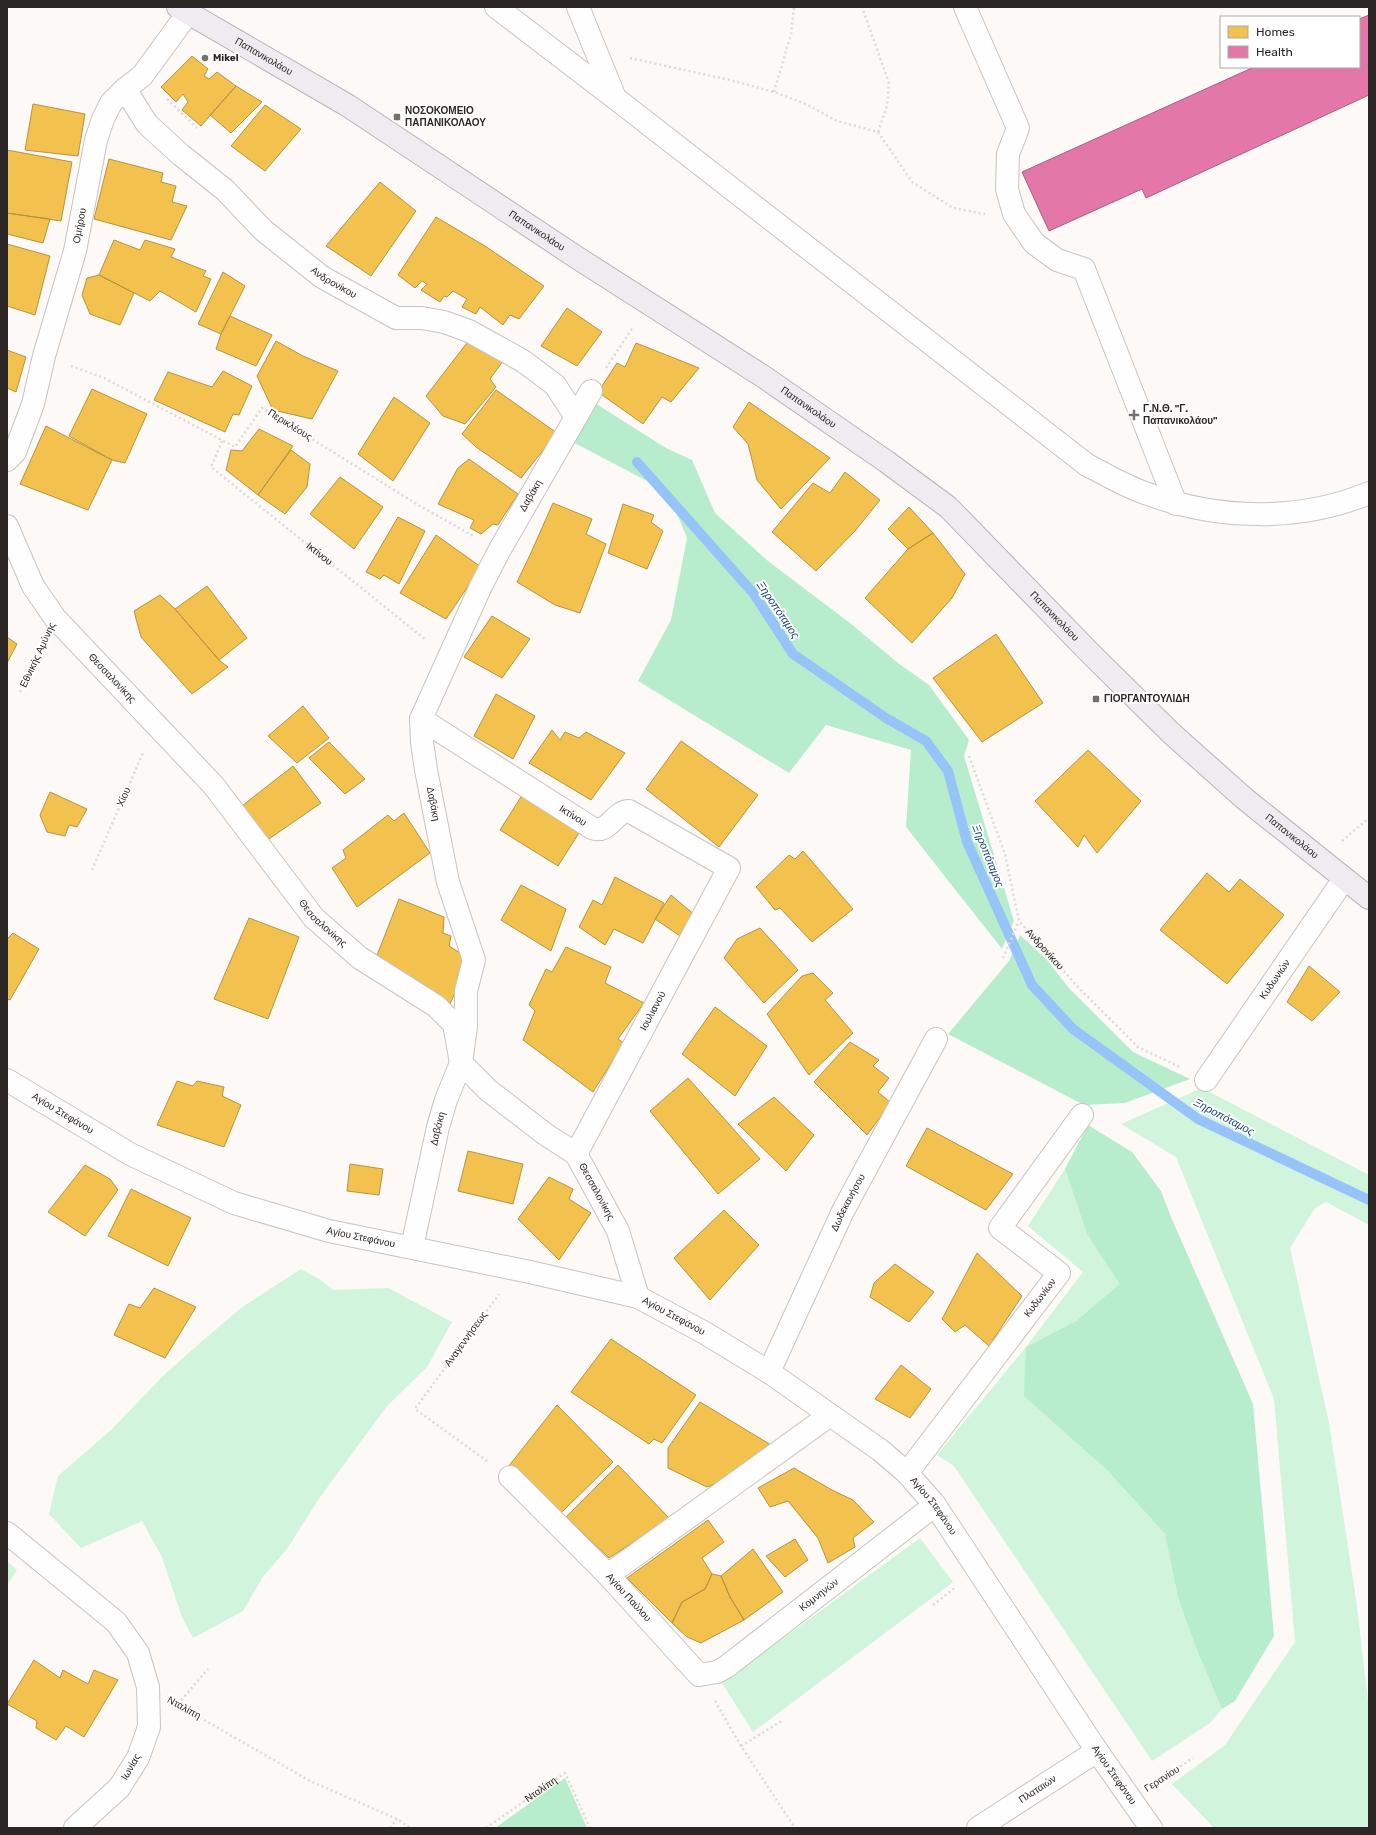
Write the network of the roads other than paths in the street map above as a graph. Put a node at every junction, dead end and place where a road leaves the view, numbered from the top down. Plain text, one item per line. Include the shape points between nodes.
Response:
1 (496, 7) edge
2 (578, 7) edge
3 (965, 7) edge
4 (183, 10) edge
5 (133, 83) junction
6 (615, 98) junction
7 (592, 391) road end
8 (576, 417) junction
9 (7, 460) edge
10 (1369, 493) edge
11 (1176, 504) junction
12 (7, 526) edge
13 (421, 719) junction
14 (729, 868) joint
15 (1344, 879) junction
16 (1369, 898) edge
17 (936, 1039) dead end
18 (461, 1063) junction
19 (7, 1080) edge
20 (1206, 1080) road end
21 (1082, 1116) dead end
22 (576, 1154) junction
23 (412, 1247) junction
24 (638, 1297) junction
25 (768, 1372) junction
26 (830, 1415) junction
27 (907, 1473) junction
28 (510, 1477) road end
29 (935, 1505) junction
30 (7, 1533) edge
31 (608, 1575) junction
32 (699, 1675) joint
33 (1098, 1752) junction
34 (74, 1828) edge
35 (978, 1828) edge
36 (1151, 1828) edge

1 - 6 street
2 - 6 street
3 - 11 street via 1018,128 1008,154 1007,189 1014,214 1034,243 1057,260 1084,268
4 - 5 street, Ομήρου
4 - 15 main road, Παπανικολάου via 347,105 570,253 764,377 948,507 1171,733 1244,799
5 - 8 street, Ανδρονίκου via 147,124 225,190 263,230 322,277 396,318 422,318 444,322 475,334 524,361 555,385
5 - 9 street, Ομήρου via 111,103 103,119 96,140 75,251 32,404 15,452
6 - 11 street via 1087,465 1124,484
7 - 8 street, Δαβάκη
8 - 13 street, Δαβάκη via 480,588
10 - 11 street via 1314,509 1270,514 1218,512
12 - 18 street, Θεσσαλονίκης via 33,586 55,618 214,786 314,918 360,958 436,1006 454,1024
13 - 14 street, Ικτίνου via 592,828 602,829 624,811 629,811
13 - 18 street, Δαβάκη via 426,770 448,882 474,960 466,991 466,1027
14 - 22 street, Ιουλιανού
15 - 16 main road, Παπανικολάου
15 - 20 street, Κυδωνιών
17 - 25 street, Δωδεκανήσου via 843,1211
18 - 22 street, Θεσσαλονίκης via 488,1090 545,1134
18 - 23 street, Δαβάκη via 438,1127
19 - 23 street, Αγίου Στεφάνου via 130,1154 234,1202 329,1231
21 - 27 street, Κυδωνίων via 1000,1228 1059,1273
22 - 24 street, Θεσσαλονίκης via 618,1231
23 - 24 street, Αγίου Στεφάνου
24 - 25 street, Αγίου Στεφάνου via 705,1333
25 - 26 street, Αγίου Στεφάνου
26 - 27 street, Αγίου Στεφάνου via 880,1450
26 - 31 street
27 - 29 street, Αγίου Στεφάνου
28 - 31 street, Αγίου Παύλου
29 - 32 street, Κομνηνών via 726,1667 717,1672
29 - 33 street, Αγίου Στεφάνου
30 - 34 street, Ιωνίας via 116,1622 138,1653 148,1688 149,1727 138,1758 118,1788
31 - 32 street, Αγίου Παύλου
33 - 35 street, Πλαταιών
33 - 36 street, Αγίου Στεφάνου

